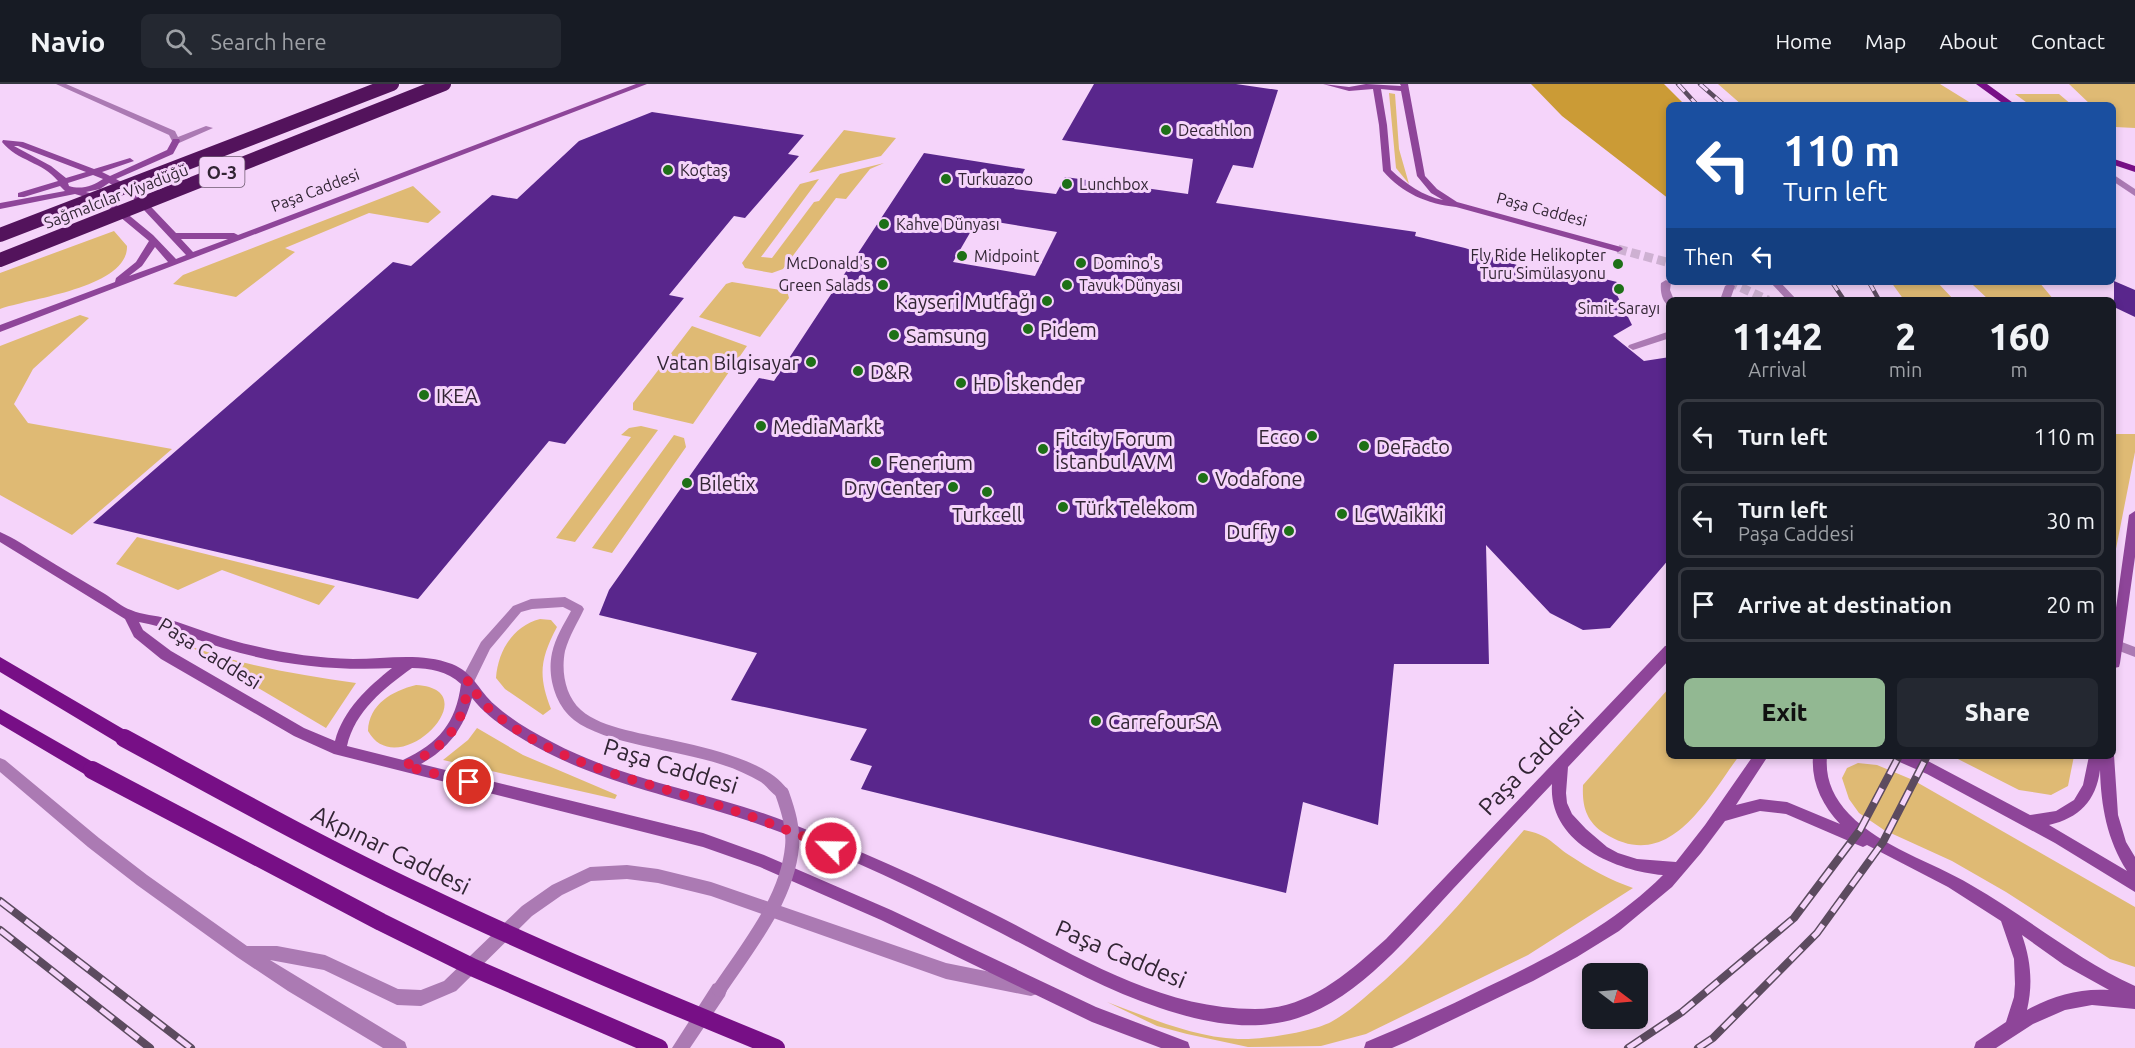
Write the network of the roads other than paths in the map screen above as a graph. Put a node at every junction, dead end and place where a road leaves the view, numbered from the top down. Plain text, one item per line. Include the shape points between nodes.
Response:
1 (60, 84) edge
2 (392, 84) edge
3 (444, 84) edge
4 (643, 84) edge
5 (1327, 84) edge
6 (1362, 84) edge
7 (1982, 84) edge
8 (1376, 85) edge
9 (1405, 86) edge
10 (2007, 102) edge
11 (209, 128) dead end
12 (3, 141) edge
13 (176, 141) junction
14 (2116, 158) edge
15 (2116, 163) edge
16 (2135, 164) edge
17 (2135, 169) edge
18 (94, 173) junction
19 (109, 179) junction
20 (2116, 179) edge
21 (65, 182) junction
22 (1428, 184) junction
23 (76, 192) junction
24 (2135, 193) edge
25 (1414, 194) junction
26 (0, 204) edge
27 (1456, 204) junction
28 (254, 234) junction
29 (0, 235) edge
30 (175, 236) junction
31 (154, 241) junction
32 (1618, 249) tunnel mouth
33 (192, 256) junction
34 (0, 260) edge
35 (175, 263) junction
36 (1666, 283) dead end
37 (1779, 285) edge
38 (1730, 286) dead end
39 (107, 289) junction
40 (1668, 297) edge
41 (1726, 297) edge
42 (1789, 297) edge
43 (0, 329) edge
44 (1666, 335) edge
45 (1633, 347) dead end
46 (2135, 514) edge
47 (2134, 530) edge
48 (0, 536) edge
49 (130, 616) junction
50 (2116, 638) edge
51 (2116, 644) edge
52 (2135, 652) edge
53 (1666, 654) edge
54 (0, 664) edge
55 (407, 664) junction
56 (468, 680) junction
57 (0, 716) edge
58 (339, 750) junction
59 (1759, 759) edge
60 (1819, 759) edge
61 (1906, 759) edge
62 (1918, 759) edge
63 (2095, 759) edge
64 (2107, 759) edge
65 (0, 764) edge
66 (404, 766) junction
67 (1561, 766) junction
68 (1945, 777) junction
69 (1719, 816) junction
70 (2028, 822) junction
71 (1874, 844) junction
72 (1678, 869) junction
73 (2135, 870) edge
74 (2135, 885) edge
75 (2007, 917) junction
76 (246, 953) junction
77 (1043, 991) junction
78 (2135, 994) edge
79 (2135, 1001) edge
80 (2013, 1026) junction
81 (399, 1048) edge
82 (659, 1048) edge
83 (680, 1048) edge
84 (776, 1048) edge
85 (1182, 1048) edge
86 (1372, 1048) edge
87 (1982, 1048) edge

1 - 13 street via 172,133
2 - 29 highway, Sağmalcılar Viyadüğü / O-3, bridge
3 - 34 highway, Sağmalcılar Viyadüğü / O-3, bridge
4 - 28 main road, Paşa Caddesi
5 - 8 main road via 1349,89
6 - 8 main road
7 - 10 main road
8 - 9 main road
8 - 25 main road via 1386,171
9 - 22 main road via 1417,164
11 - 13 street
12 - 18 main road
12 - 21 main road
13 - 18 main road
13 - 19 main road via 170,152
14 - 16 main road
15 - 17 main road
18 - 19 main road
18 - 21 main road
19 - 23 main road via 97,187
19 - 30 main road via 132,192
20 - 24 street
21 - 23 main road via 65,188
21 - 26 main road
22 - 25 main road
22 - 27 main road
23 - 26 main road
23 - 31 main road via 105,200
25 - 27 main road, Paşa Caddesi
27 - 32 main road, Paşa Caddesi
28 - 30 main road
28 - 33 main road, Paşa Caddesi
30 - 33 main road
31 - 35 main road
31 - 39 main road via 139,264
33 - 35 main road, Paşa Caddesi
35 - 39 main road, Paşa Caddesi
36 - 40 street
37 - 42 street
38 - 41 street
39 - 43 main road, Paşa Caddesi
44 - 45 street
46 - 47 main road
47 - 50 main road
48 - 49 main road, Paşa Caddesi
49 - 55 main road, Paşa Caddesi via 150,618 249,650 302,660
49 - 58 main road, Paşa Caddesi via 138,633 166,655 299,732
51 - 52 street
53 - 67 main road, Paşa Caddesi
54 - 84 main road, Akpınar Caddesi, bridge via 124,738 419,894 527,944
55 - 56 main road, Paşa Caddesi via 452,669
55 - 58 main road via 381,682 364,701 349,722
56 - 66 main road via 459,722 423,758
56 - 67 main road, Paşa Caddesi via 485,705 514,727 573,759 777,825 922,888 1140,994 1181,1008 1220,1015 1292,1014 1325,1000 1391,944
56 - 83 street, bridge via 485,646 517,609 565,602 578,609 560,649 557,672 571,711 587,722 632,738 752,768 782,793 791,819 792,849 785,875 772,905
57 - 82 main road, bridge via 92,770 381,922 484,972
58 - 66 main road, Paşa Caddesi
59 - 69 main road
60 - 71 main road via 1821,785 1831,802 1847,822
61 - 68 main road
62 - 68 main road
63 - 70 main road via 2082,802 2049,820
64 - 73 main road via 2116,836
65 - 76 street via 141,879
66 - 77 main road via 703,840 811,881
67 - 72 main road via 1560,807 1592,845 1607,856 1633,865
68 - 70 main road
69 - 71 main road via 1760,805 1787,808
69 - 72 main road
70 - 74 main road via 2111,867
71 - 75 main road via 1968,891
72 - 86 main road via 1645,902 1574,950 1407,1035
75 - 78 main road via 2089,973
75 - 80 main road via 2017,940 2025,978 2023,1002
76 - 77 street via 277,953 325,963 397,997 421,998 450,986 526,912 557,890 590,874 627,872 711,889 946,971
76 - 81 street
77 - 85 main road
79 - 80 main road via 2080,998 2055,1005
80 - 87 main road

